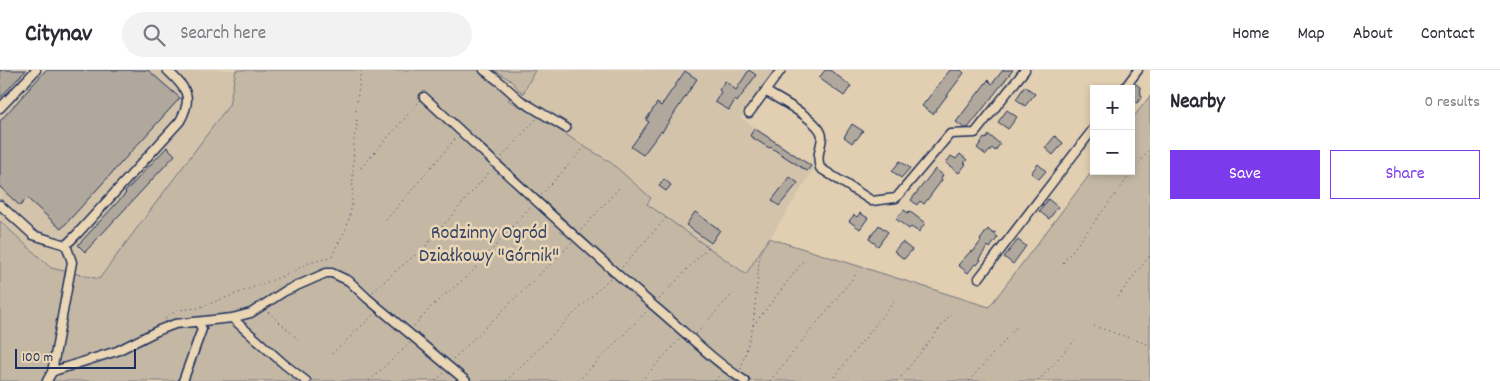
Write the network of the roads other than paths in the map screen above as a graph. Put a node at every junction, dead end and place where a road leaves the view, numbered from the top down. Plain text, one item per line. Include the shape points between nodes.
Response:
1 (36, 70) edge
2 (167, 70) edge
3 (484, 70) edge
4 (781, 70) edge
5 (1025, 70) edge
6 (1138, 70) edge
7 (1127, 85) edge
8 (765, 91) junction
9 (424, 96) road end
10 (0, 108) edge
11 (749, 113) dead end
12 (566, 128) dead end
13 (1092, 130) edge
14 (0, 205) edge
15 (66, 245) junction
16 (979, 278) dead end
17 (232, 318) junction
18 (200, 322) junction
19 (52, 372) junction
20 (741, 379) edge
21 (47, 381) edge
22 (183, 381) edge
23 (306, 381) edge
24 (466, 381) edge

1 - 10 lane
2 - 15 lane via 186,91 186,110 180,121
3 - 12 lane via 520,100
4 - 8 lane
5 - 8 lane via 975,133 950,134 896,198 872,201 820,168 821,132 814,123
6 - 7 lane
8 - 11 lane
9 - 20 lane via 616,273
13 - 16 lane
14 - 15 lane via 33,235
15 - 19 lane via 72,262
17 - 18 lane
17 - 23 lane
17 - 24 lane via 251,313 285,291 332,273 349,281
18 - 19 lane via 175,324 117,351
18 - 22 lane via 202,330
19 - 21 lane

